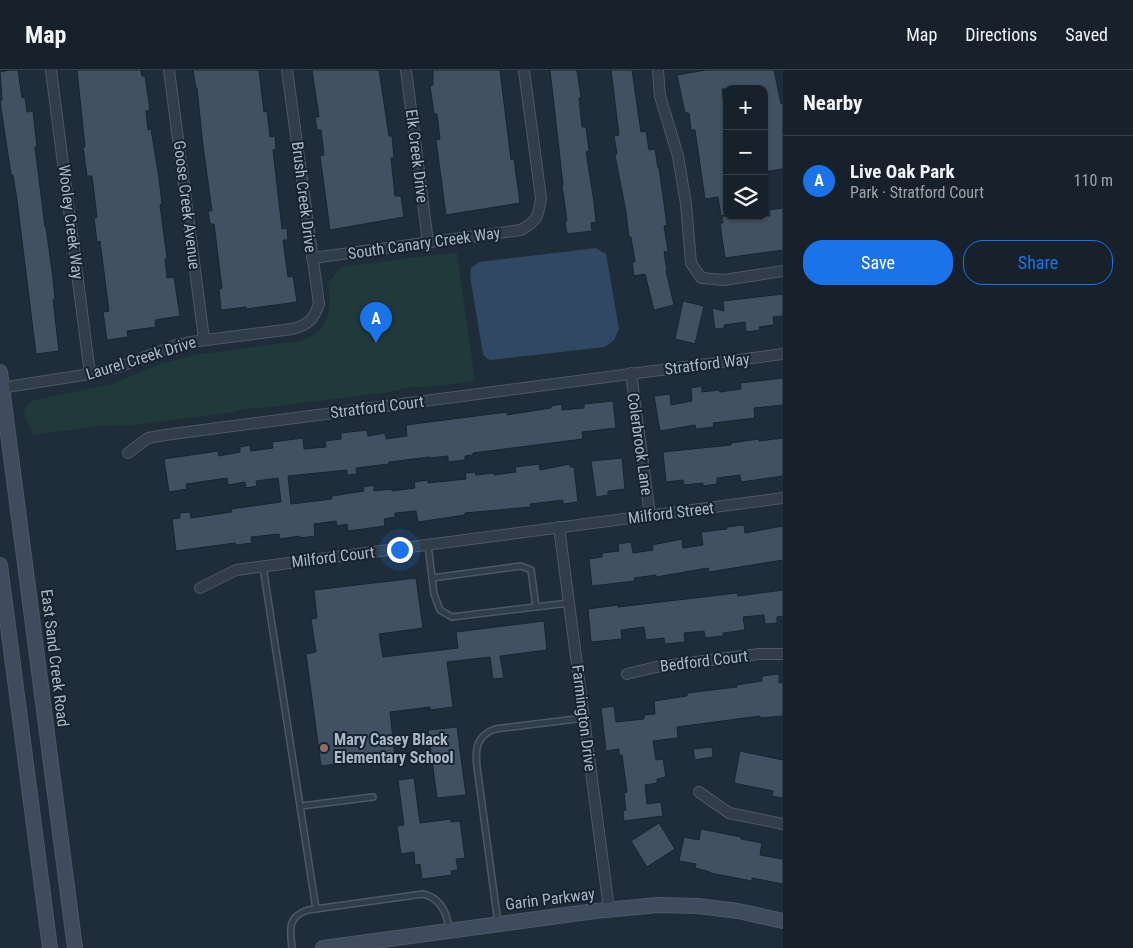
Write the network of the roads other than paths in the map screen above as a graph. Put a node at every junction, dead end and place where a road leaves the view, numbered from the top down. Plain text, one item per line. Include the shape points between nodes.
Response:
1 (51, 70) edge
2 (169, 70) edge
3 (288, 70) edge
4 (406, 70) edge
5 (524, 70) edge
6 (658, 70) edge
7 (428, 242) junction
8 (312, 258) junction
9 (783, 271) edge
10 (310, 322) joint
11 (204, 339) junction
12 (783, 354) edge
13 (0, 372) edge
14 (631, 373) junction
15 (90, 374) junction
16 (1, 388) edge
17 (128, 452) dead end
18 (783, 498) edge
19 (650, 515) junction
20 (559, 527) junction
21 (428, 544) junction
22 (0, 565) edge
23 (263, 566) junction
24 (432, 578) junction
25 (200, 588) dead end
26 (569, 603) junction
27 (536, 607) junction
28 (783, 654) edge
29 (627, 674) dead end
30 (584, 718) junction
31 (699, 792) dead end
32 (373, 796) dead end
33 (302, 806) junction
34 (783, 824) edge
35 (316, 909) junction
36 (609, 909) junction
37 (783, 921) edge
38 (498, 924) junction
39 (449, 932) junction
40 (50, 948) edge
41 (75, 948) edge
42 (292, 948) edge
43 (330, 948) edge

1 - 15 street, Wooley Creek Way
2 - 11 street, Goose Creek Avenue
3 - 8 street, Brush Creek Drive
4 - 7 street, Elk Creek Drive
5 - 7 street, South Canary Creek Way via 541,198 539,214 534,222 521,230
6 - 9 street via 660,96 678,156 693,268 701,278 724,280
7 - 8 street, South Canary Creek Way
8 - 10 street, Brush Creek Drive via 319,304
10 - 11 street, Laurel Creek Drive via 292,329
11 - 15 street, Laurel Creek Drive
12 - 14 street, Stratford Way
13 - 16 street, East Sand Creek Road
14 - 17 street, Stratford Court via 165,435 148,438
14 - 19 street, Colerbrook Lane
15 - 16 street, Laurel Creek Drive
16 - 41 street, East Sand Creek Road
18 - 19 street, Milford Street
19 - 20 street, Milford Street
20 - 21 street, Milford Court
20 - 26 street, Farmington Drive
21 - 23 street, Milford Court
21 - 24 lane
22 - 40 street
23 - 25 street, Milford Court via 236,570
23 - 33 lane
24 - 27 lane via 440,610 452,617
24 - 27 lane via 521,566 531,570
26 - 27 lane
26 - 30 street, Farmington Drive
28 - 29 street, Bedford Court via 665,666
30 - 36 street, Farmington Drive
30 - 38 lane via 495,729 484,734 478,743 477,766
31 - 34 street via 730,813
32 - 33 lane
33 - 35 lane
35 - 39 lane via 423,894 441,905
35 - 42 lane via 299,913 292,921
36 - 37 street, Garin Parkway via 698,906
36 - 38 street, Garin Parkway
38 - 39 street, Garin Parkway
39 - 43 street, Garin Parkway

